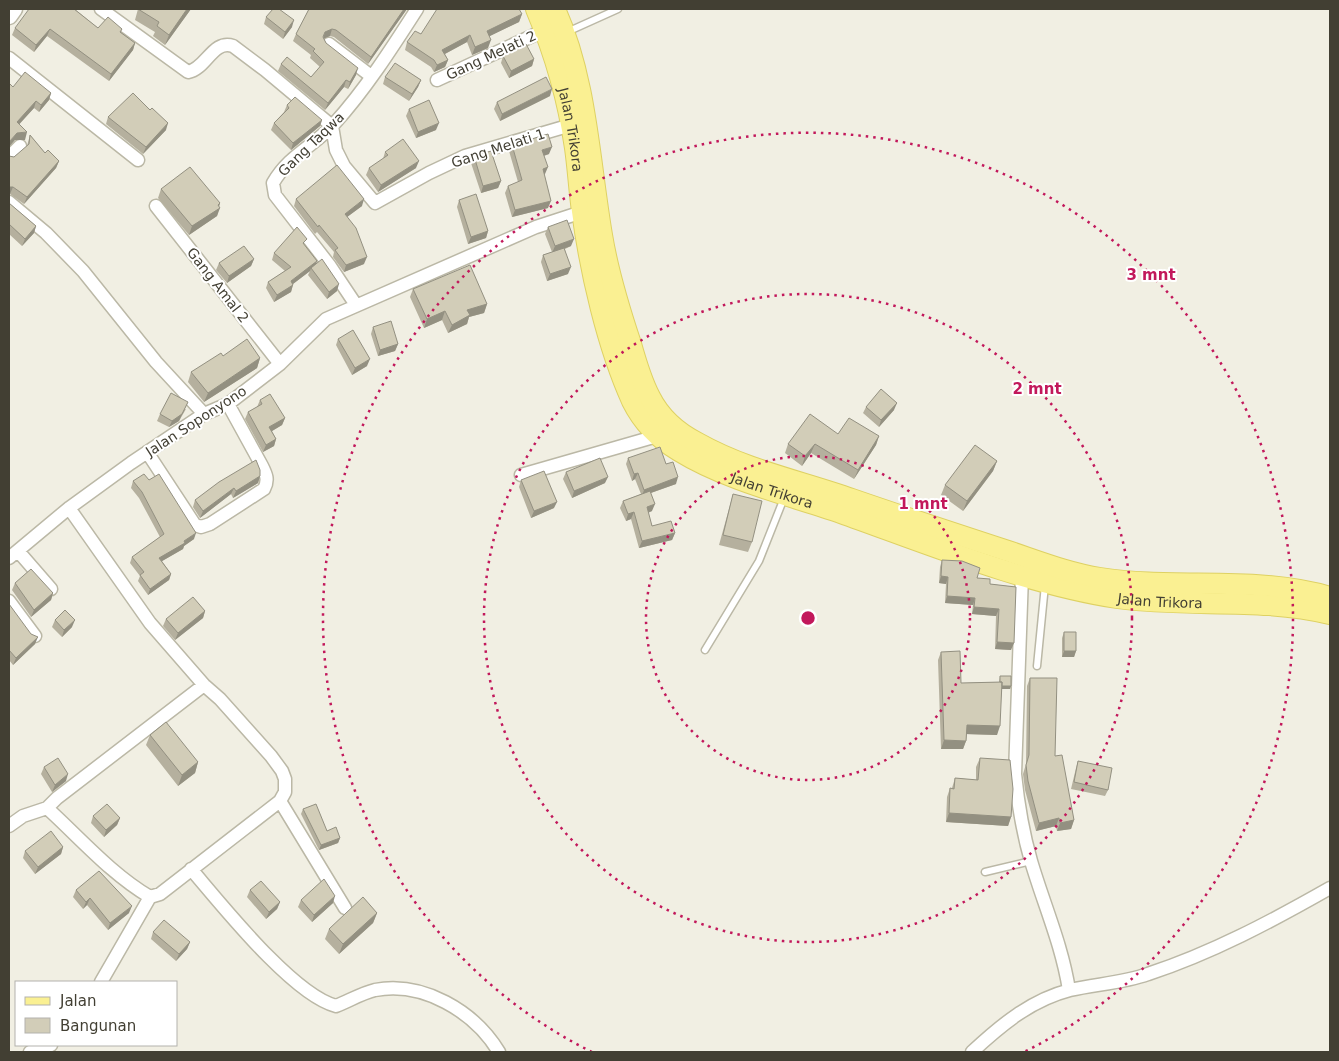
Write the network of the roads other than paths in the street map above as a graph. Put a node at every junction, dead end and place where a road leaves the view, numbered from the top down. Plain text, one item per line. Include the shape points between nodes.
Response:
1 (14, 9) edge
2 (101, 9) edge
3 (418, 9) edge
4 (536, 9) edge
5 (555, 9) edge
6 (618, 9) edge
7 (9, 16) edge
8 (545, 30) junction
9 (566, 33) junction
10 (329, 44) edge
11 (9, 58) edge
12 (371, 76) junction
13 (437, 80) dead end
14 (571, 125) junction
15 (332, 126) junction
16 (20, 146) dead end
17 (9, 158) edge
18 (138, 160) dead end
19 (9, 202) edge
20 (156, 206) dead end
21 (582, 212) junction
22 (356, 305) junction
23 (280, 364) junction
24 (228, 404) junction
25 (204, 414) junction
26 (657, 436) junction
27 (148, 452) junction
28 (521, 475) dead end
29 (786, 494) junction
30 (844, 505) junction
31 (69, 508) junction
32 (13, 554) edge
33 (1022, 575) junction
34 (1045, 582) junction
35 (51, 589) edge
36 (1330, 597) edge
37 (9, 601) edge
38 (1330, 614) edge
39 (35, 636) edge
40 (705, 650) dead end
41 (1037, 666) dead end
42 (204, 685) junction
43 (280, 801) junction
44 (47, 808) junction
45 (9, 826) edge
46 (1031, 861) junction
47 (191, 869) junction
48 (986, 872) dead end
49 (1330, 888) edge
50 (150, 897) junction
51 (345, 908) dead end
52 (102, 981) edge
53 (1070, 990) junction
54 (48, 1046) edge
55 (30, 1052) edge
56 (499, 1052) edge
57 (972, 1052) edge

1 - 7 street
2 - 15 street via 188,72 198,68 222,45 233,46
3 - 12 street, Gang Taqwa
4 - 8 main road, Jalan Trikora
5 - 9 main road, Jalan Trikora
6 - 9 lane
8 - 13 street, Gang Melati 2
8 - 14 main road, Jalan Trikora via 559,68
9 - 30 main road, Jalan Trikora via 579,79 608,268 616,302 650,398 662,416 696,442
10 - 12 street
11 - 18 street
12 - 15 street, Gang Taqwa
14 - 15 street, Gang Melati 1 via 465,156 375,203 344,166 336,150
14 - 21 main road, Jalan Trikora
15 - 22 street, Gang Taqwa via 302,149 273,183 275,195
16 - 17 street
19 - 25 street via 46,233 83,271 156,362
20 - 23 street, Gang Amal 2
21 - 22 street, Jalan Soponyono via 536,227
21 - 26 main road, Jalan Trikora via 604,316 620,371 634,404
22 - 23 street, Jalan Soponyono via 326,319
23 - 24 street, Jalan Soponyono
24 - 25 street, Jalan Soponyono
24 - 27 street via 267,476 267,484 210,524 195,526
25 - 27 street, Jalan Soponyono
26 - 28 street
26 - 29 main road, Jalan Trikora via 679,452 714,469
27 - 31 street, Jalan Soponyono
29 - 30 main road, Jalan Trikora
29 - 40 lane via 759,562
30 - 33 main road, Jalan Trikora
30 - 36 main road, Jalan Trikora via 1075,573 1134,582 1275,586
31 - 32 street, Jalan Soponyono
31 - 42 street via 150,623
32 - 35 street
33 - 34 main road, Jalan Trikora
33 - 46 street via 1015,774
34 - 38 main road, Jalan Trikora via 1120,598 1278,605
34 - 41 lane
37 - 39 street
42 - 43 street via 282,771 285,779
42 - 44 street
43 - 47 street
43 - 51 street
44 - 45 street via 22,816
44 - 50 street via 94,853
46 - 48 lane
46 - 53 street via 1065,963
47 - 50 street via 160,894
47 - 56 street via 259,947 291,977 324,1001 336,1006 373,991 392,988 416,992 440,999 468,1017
49 - 53 street via 1276,920 1147,974
50 - 52 street
53 - 57 street via 1032,1005 1002,1024
54 - 55 street

